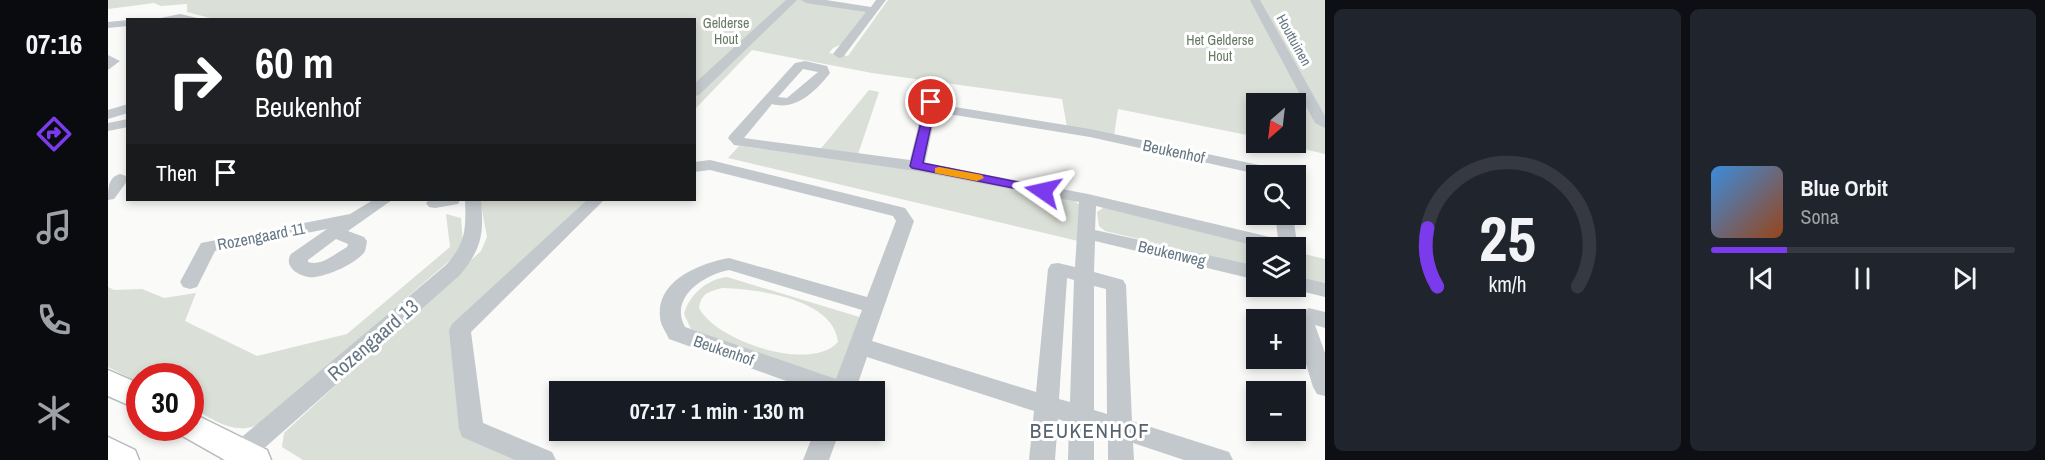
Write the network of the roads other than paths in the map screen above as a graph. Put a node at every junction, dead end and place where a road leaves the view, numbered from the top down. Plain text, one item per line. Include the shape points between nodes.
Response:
1 (792, 0) edge
2 (806, 0) edge
3 (881, 0) edge
4 (1255, 0) edge
5 (873, 10) junction
6 (172, 18) edge
7 (187, 18) edge
8 (126, 23) edge
9 (108, 25) edge
10 (839, 54) dead end
11 (108, 59) edge
12 (108, 66) edge
13 (696, 90) edge
14 (769, 99) dead end
15 (126, 109) edge
16 (108, 115) edge
17 (126, 123) edge
18 (1325, 124) edge
19 (108, 127) edge
20 (1247, 165) edge
21 (696, 166) edge
22 (916, 166) junction
23 (119, 180) edge
24 (108, 195) edge
25 (1088, 200) junction
26 (382, 201) edge
27 (446, 201) edge
28 (473, 201) edge
29 (595, 201) edge
30 (435, 203) dead end
31 (352, 219) junction
32 (1285, 225) edge
33 (336, 232) dead end
34 (1086, 233) junction
35 (1246, 270) edge
36 (1084, 276) junction
37 (190, 282) dead end
38 (1306, 285) edge
39 (1325, 290) edge
40 (875, 306) junction
41 (1325, 320) edge
42 (861, 346) junction
43 (814, 381) edge
44 (847, 381) edge
45 (108, 382) edge
46 (1325, 387) edge
47 (126, 391) edge
48 (1046, 405) junction
49 (1081, 417) junction
50 (1120, 429) junction
51 (204, 434) edge
52 (824, 441) edge
53 (108, 451) edge
54 (244, 458) edge
55 (123, 460) edge
56 (543, 460) edge
57 (816, 460) edge
58 (1042, 460) edge
59 (1081, 460) edge
60 (1120, 460) edge
61 (1220, 460) edge

1 - 13 street
2 - 5 street
3 - 5 street
4 - 18 street, Houttuinen
5 - 10 street
6 - 7 street
8 - 9 street
11 - 12 street via 114,61
14 - 22 street via 735,138 739,142
15 - 16 street
17 - 19 street
20 - 22 street, Beukenhof via 930,105
21 - 40 street, Beukenhof via 715,166 899,212 905,221
22 - 25 street
23 - 24 street
25 - 32 street via 1274,244 1288,244
25 - 34 street
26 - 31 street, Rozengaard 11
27 - 30 street
28 - 54 street, Rozengaard 13 via 475,236 466,256
29 - 56 street via 460,330 471,429
31 - 33 street, Rozengaard 11
31 - 37 street, Rozengaard 11 via 208,247
34 - 35 street, Beukenweg
34 - 36 street
36 - 48 street via 1058,269
36 - 49 street
36 - 50 street via 1116,285
38 - 39 street
40 - 42 street, Beukenhof
40 - 43 street, Beukenhof via 729,264 697,274 679,288 670,316 677,333
41 - 46 street via 1309,316 1303,320
42 - 44 street, Beukenhof
42 - 48 street
45 - 47 main road
48 - 49 street
48 - 58 street
49 - 50 street
49 - 59 street
50 - 60 street
50 - 61 street
51 - 54 main road
52 - 57 street
53 - 55 main road

